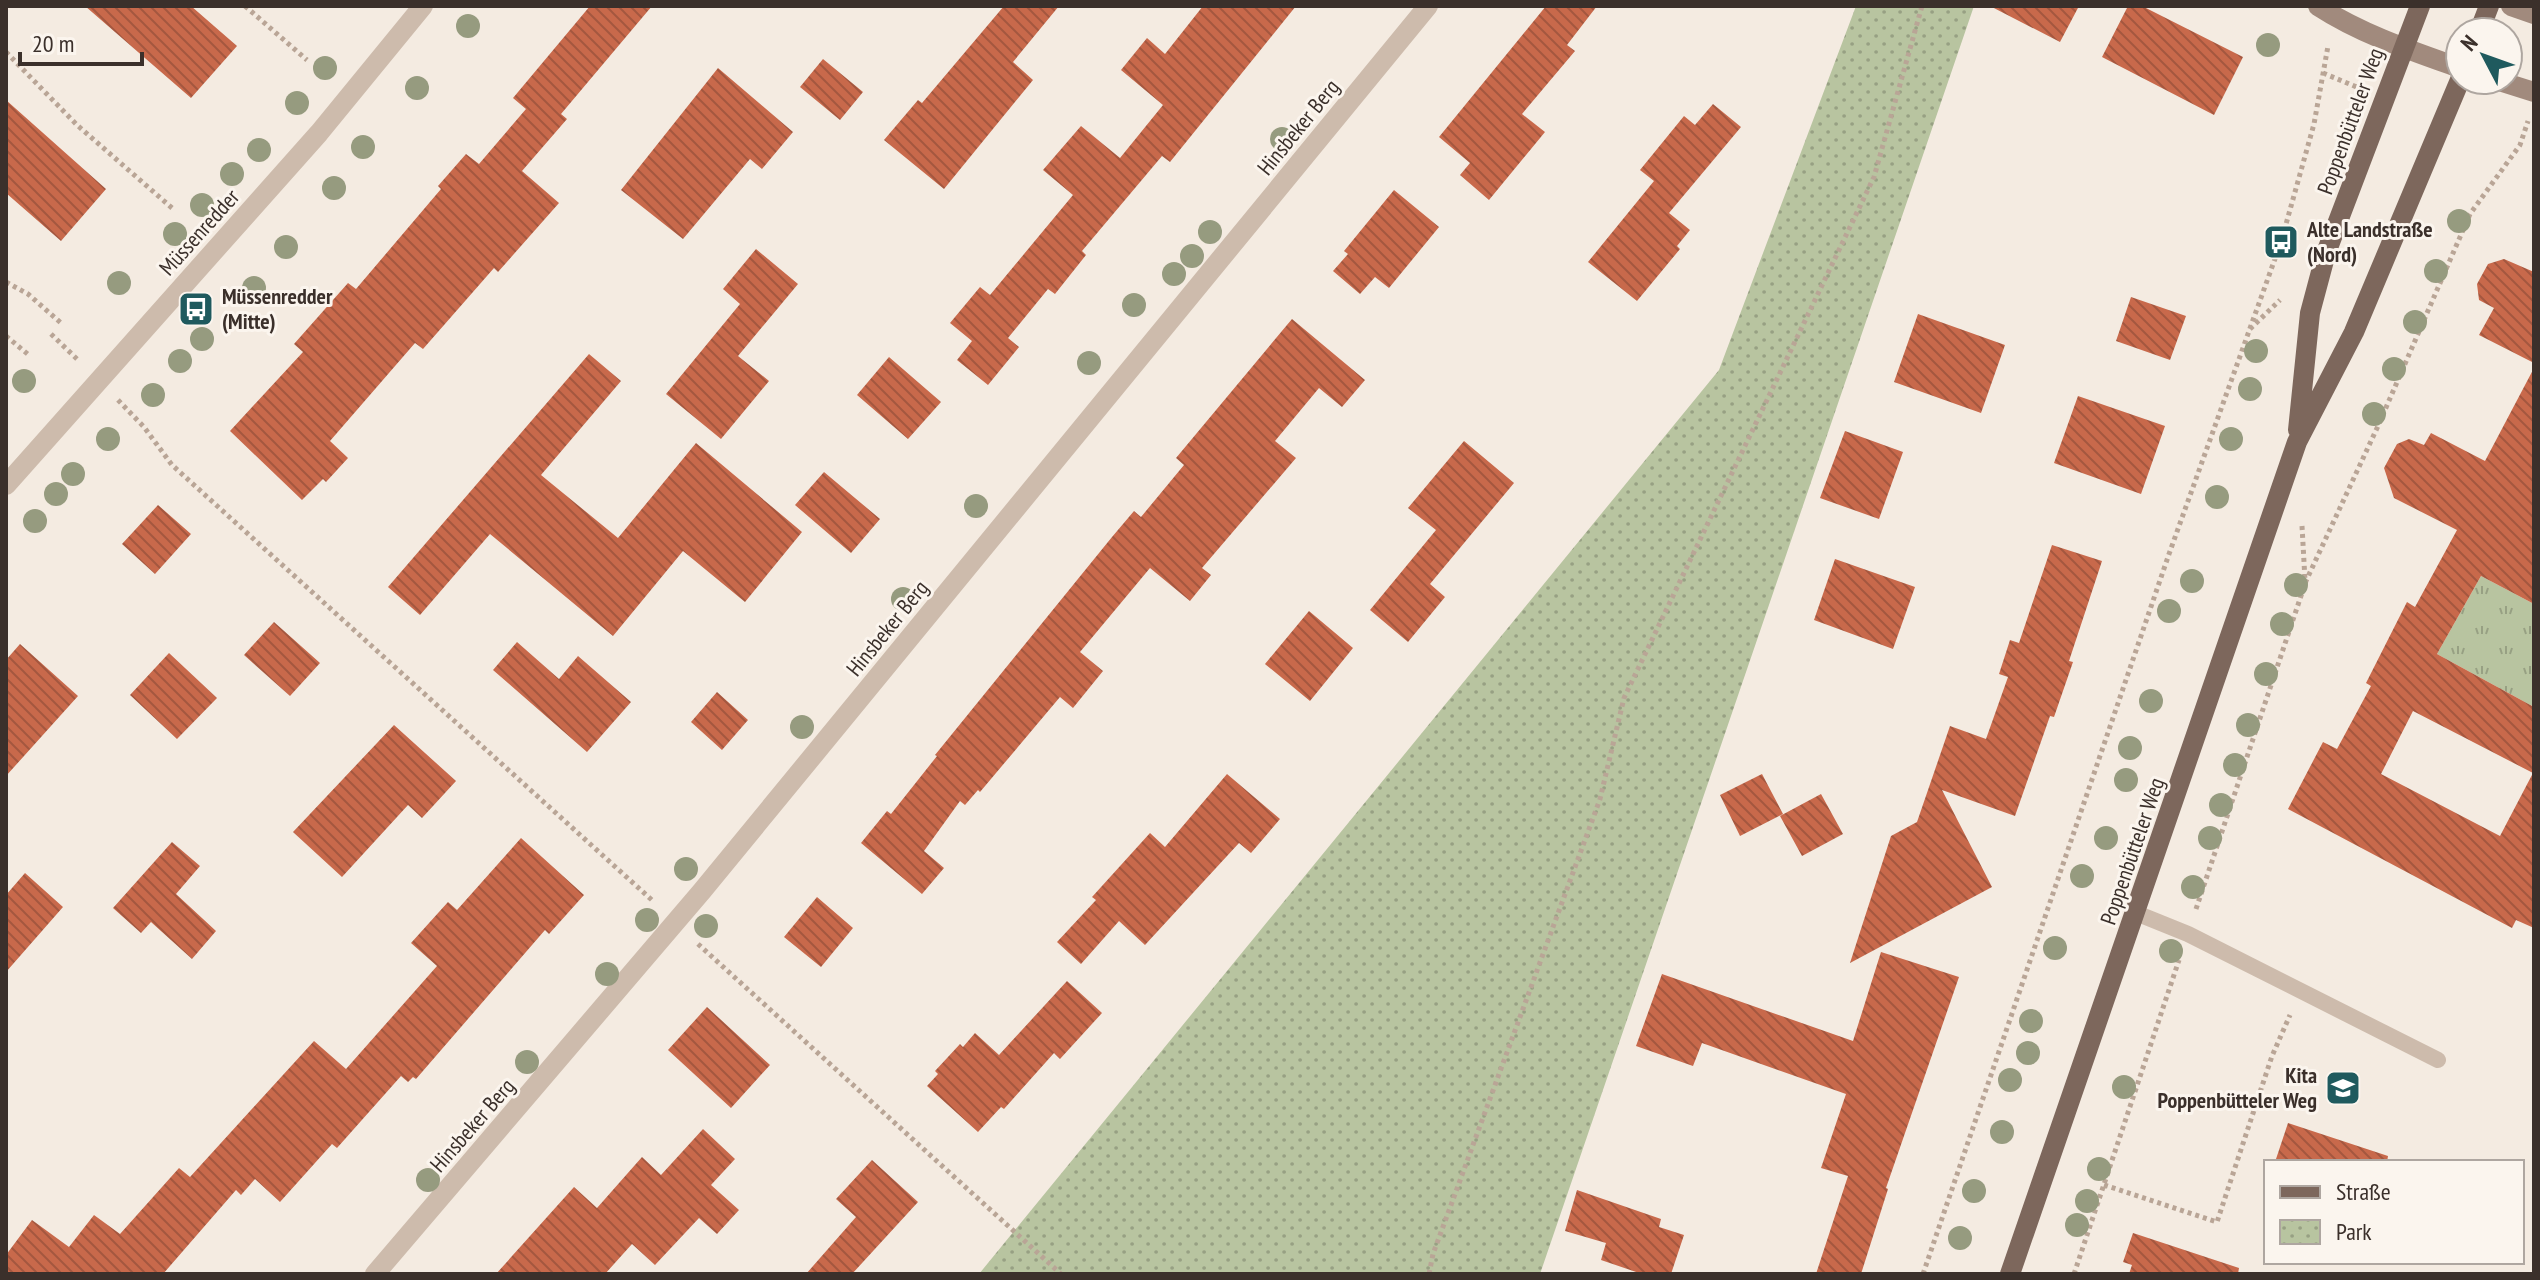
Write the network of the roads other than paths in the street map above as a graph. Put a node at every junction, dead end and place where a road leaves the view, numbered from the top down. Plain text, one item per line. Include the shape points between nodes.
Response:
1 (423, 6) edge
2 (1428, 6) edge
3 (2420, 6) edge
4 (2511, 6) edge
5 (2326, 11) edge
6 (2534, 14) edge
7 (2403, 47) junction
8 (2444, 62) edge
9 (2453, 96) edge
10 (2297, 442) junction
11 (6, 485) edge
12 (2136, 913) junction
13 (2438, 1060) dead end
14 (375, 1274) edge
15 (2010, 1274) edge

1 - 11 street, Müssenredder via 319,133
2 - 14 street, Hinsbeker Berg via 676,922
3 - 7 main road, Poppenbütteler Weg
4 - 6 main road
5 - 7 main road
7 - 8 main road
7 - 10 main road, Poppenbütteler Weg via 2326,253 2310,313
9 - 10 main road, Poppenbütteler Weg via 2354,332
10 - 12 main road, Poppenbütteler Weg
12 - 13 lane
12 - 15 main road, Poppenbütteler Weg

